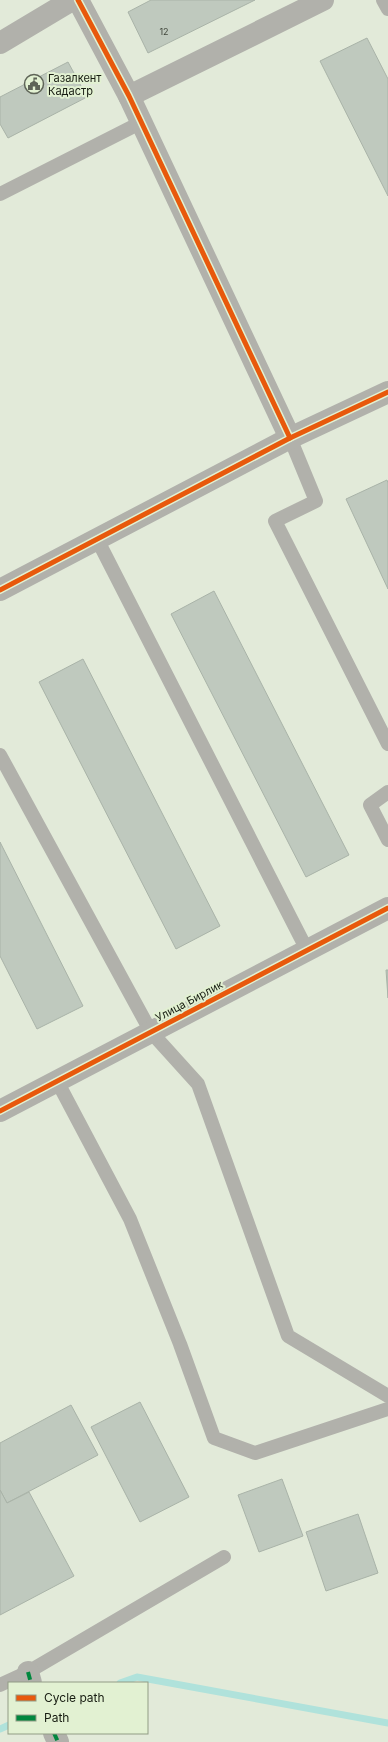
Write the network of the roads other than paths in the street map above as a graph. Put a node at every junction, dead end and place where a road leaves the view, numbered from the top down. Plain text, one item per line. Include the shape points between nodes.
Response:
1 (72, 0) edge
2 (78, 0) edge
3 (323, 0) edge
4 (383, 0) edge
5 (388, 10) edge
6 (0, 43) edge
7 (129, 96) junction
8 (142, 122) junction
9 (0, 194) edge
10 (388, 392) edge
11 (290, 438) junction
12 (97, 539) junction
13 (0, 590) edge
14 (388, 744) edge
15 (0, 755) edge
16 (388, 792) edge
17 (388, 840) edge
18 (388, 908) edge
19 (307, 950) junction
20 (151, 1032) junction
21 (57, 1081) junction
22 (0, 1111) edge
23 (388, 1396) edge
24 (388, 1409) edge
25 (224, 1557) dead end
26 (29, 1677) edge
27 (11, 1682) edge

1 - 6 street
2 - 7 street
3 - 7 street
4 - 5 lane
7 - 8 street
8 - 9 lane
8 - 11 street
10 - 11 street
11 - 12 street
11 - 14 lane via 316,502 275,521
12 - 13 street
12 - 19 lane
15 - 20 lane
16 - 17 lane via 370,805
18 - 19 street, Улица Бирлик
19 - 20 street, Улица Бирлик
20 - 21 street, Улица Бирлик
20 - 23 lane via 198,1084 288,1336
21 - 22 street, Улица Бирлик
21 - 24 lane via 130,1219 214,1438 255,1453
25 - 26 lane
26 - 27 lane

